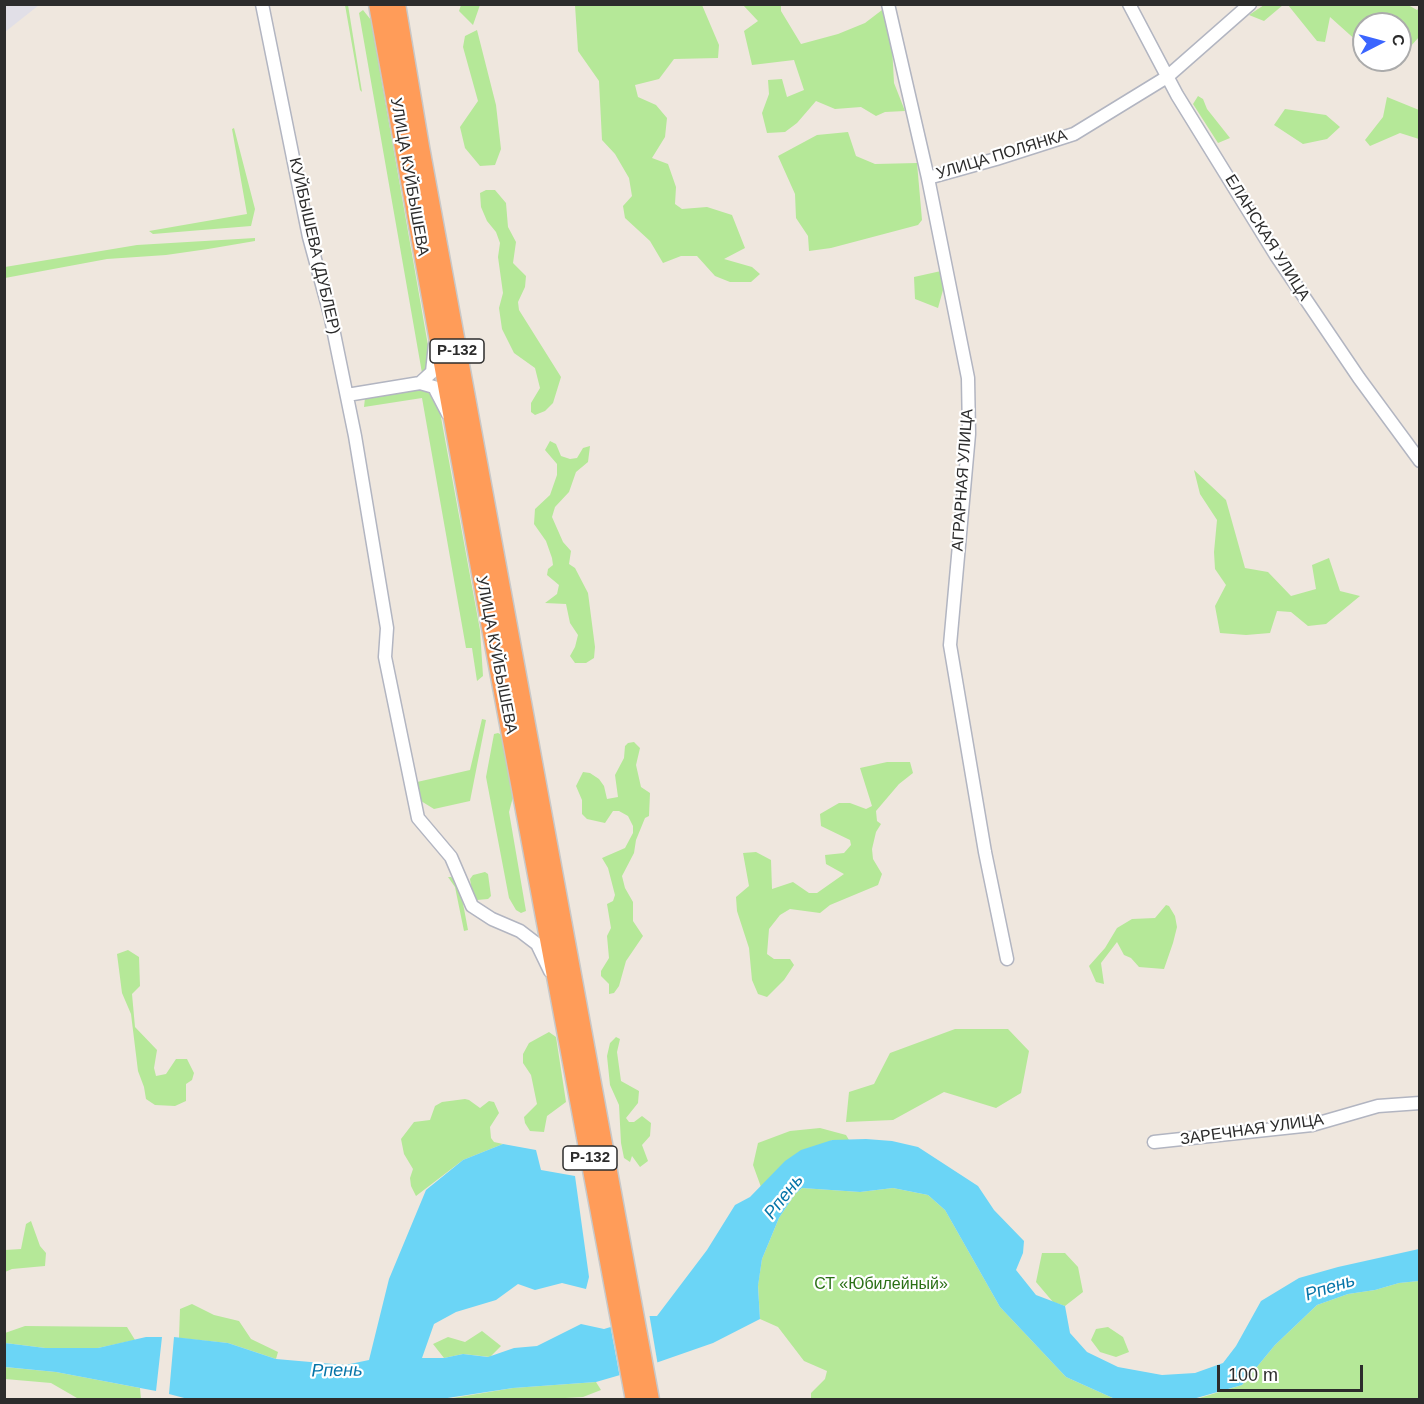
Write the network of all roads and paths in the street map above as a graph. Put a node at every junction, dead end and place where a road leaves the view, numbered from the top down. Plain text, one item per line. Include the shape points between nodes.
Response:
1 (262, 4) edge
2 (378, 4) edge
3 (396, 4) edge
4 (888, 4) edge
5 (1129, 4) edge
6 (1250, 4) edge
7 (1167, 77) junction
8 (928, 178) junction
9 (434, 313) junction
10 (420, 383) junction
11 (347, 395) junction
12 (460, 451) junction
13 (1419, 461) edge
14 (1007, 959) dead end
15 (562, 1012) junction
16 (1419, 1102) edge
17 (1154, 1142) dead end
18 (626, 1304) junction
19 (642, 1391) edge

1 - 11 street, КУЙБЫШЕВА (ДУБЛЕР) via 309,237
2 - 9 highway, УЛИЦА КУЙБЫШЕВА / Р-132
3 - 18 highway, УЛИЦА КУЙБЫШЕВА / Р-132
4 - 8 street, АГРАРНАЯ УЛИЦА
5 - 7 street, ЕЛАНСКАЯ УЛИЦА
6 - 7 street, УЛИЦА ПОЛЯНКА
7 - 8 street, УЛИЦА ПОЛЯНКА via 1074,134
7 - 13 street, ЕЛАНСКАЯ УЛИЦА via 1302,295
8 - 14 street, АГРАРНАЯ УЛИЦА via 968,378 969,434 950,645
9 - 10 street via 432,372
9 - 12 highway, УЛИЦА КУЙБЫШЕВА / Р-132
10 - 11 street
10 - 12 street via 434,387
11 - 15 street, КУЙБЫШЕВА (ДУБЛЕР) via 387,628 385,657 418,818 452,857 472,906 537,944 548,965
12 - 15 highway, УЛИЦА КУЙБЫШЕВА / Р-132
15 - 18 highway, УЛИЦА КУЙБЫШЕВА / Р-132
16 - 17 street, ЗАРЕЧНАЯ УЛИЦА via 1378,1106 1312,1125
18 - 19 highway, Р-132

